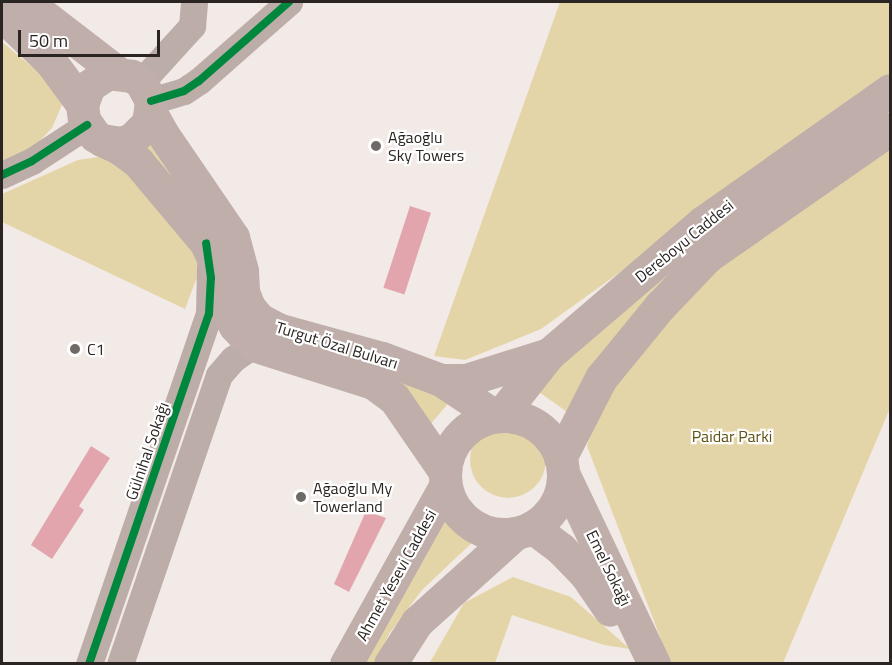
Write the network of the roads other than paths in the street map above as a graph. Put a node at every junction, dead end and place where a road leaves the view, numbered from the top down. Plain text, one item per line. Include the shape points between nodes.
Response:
1 (26, 2) edge
2 (194, 2) edge
3 (289, 2) edge
4 (2, 15) edge
5 (891, 90) edge
6 (140, 92) junction
7 (90, 123) junction
8 (891, 129) edge
9 (2, 175) edge
10 (206, 243) junction
11 (253, 345) junction
12 (549, 354) junction
13 (441, 380) junction
14 (498, 416) junction
15 (562, 465) junction
16 (445, 479) junction
17 (524, 530) junction
18 (89, 663) edge
19 (120, 663) edge
20 (346, 663) edge
21 (390, 663) edge
22 (636, 663) edge
23 (654, 663) edge

1 - 6 main road, Turgut Özal Bulvarı
2 - 6 street via 192,26
3 - 6 street via 184,92
4 - 7 main road, Turgut Özal Bulvarı via 51,62
5 - 12 main road, Dereboyu Caddesi via 703,222
6 - 7 main road via 98,78 89,86
6 - 7 main road via 141,133 132,139 121,142
6 - 13 main road, Turgut Özal Bulvarı via 162,133 233,237 243,292 259,320
7 - 9 street via 32,161
7 - 10 main road, Turgut Özal Bulvarı via 138,162
8 - 15 main road, Dereboyu Caddesi via 708,256 660,306 601,378
10 - 11 main road, Turgut Özal Bulvarı via 220,274 228,314
10 - 18 street, Gülnihal Sokağı via 211,278 209,314
11 - 16 main road, Turgut Özal Bulvarı via 373,383 394,398
11 - 19 street via 233,358 219,375
12 - 13 main road via 466,380
12 - 14 main road, Dereboyu Caddesi
13 - 14 main road, Turgut Özal Bulvarı
14 - 15 main road, Turgut Özal Bulvarı via 526,420 537,426 555,445
14 - 16 main road via 473,424 462,433 447,457
15 - 17 main road via 555,504 545,517
15 - 23 main road, Emel Sokağı
16 - 17 main road, Turgut Özal Bulvarı via 452,504 479,529 498,534
16 - 20 main road, Ahmet Yesevi Caddesi
17 - 21 main road via 417,622
17 - 22 main road, Emel Sokağı via 561,549 586,574 615,617

